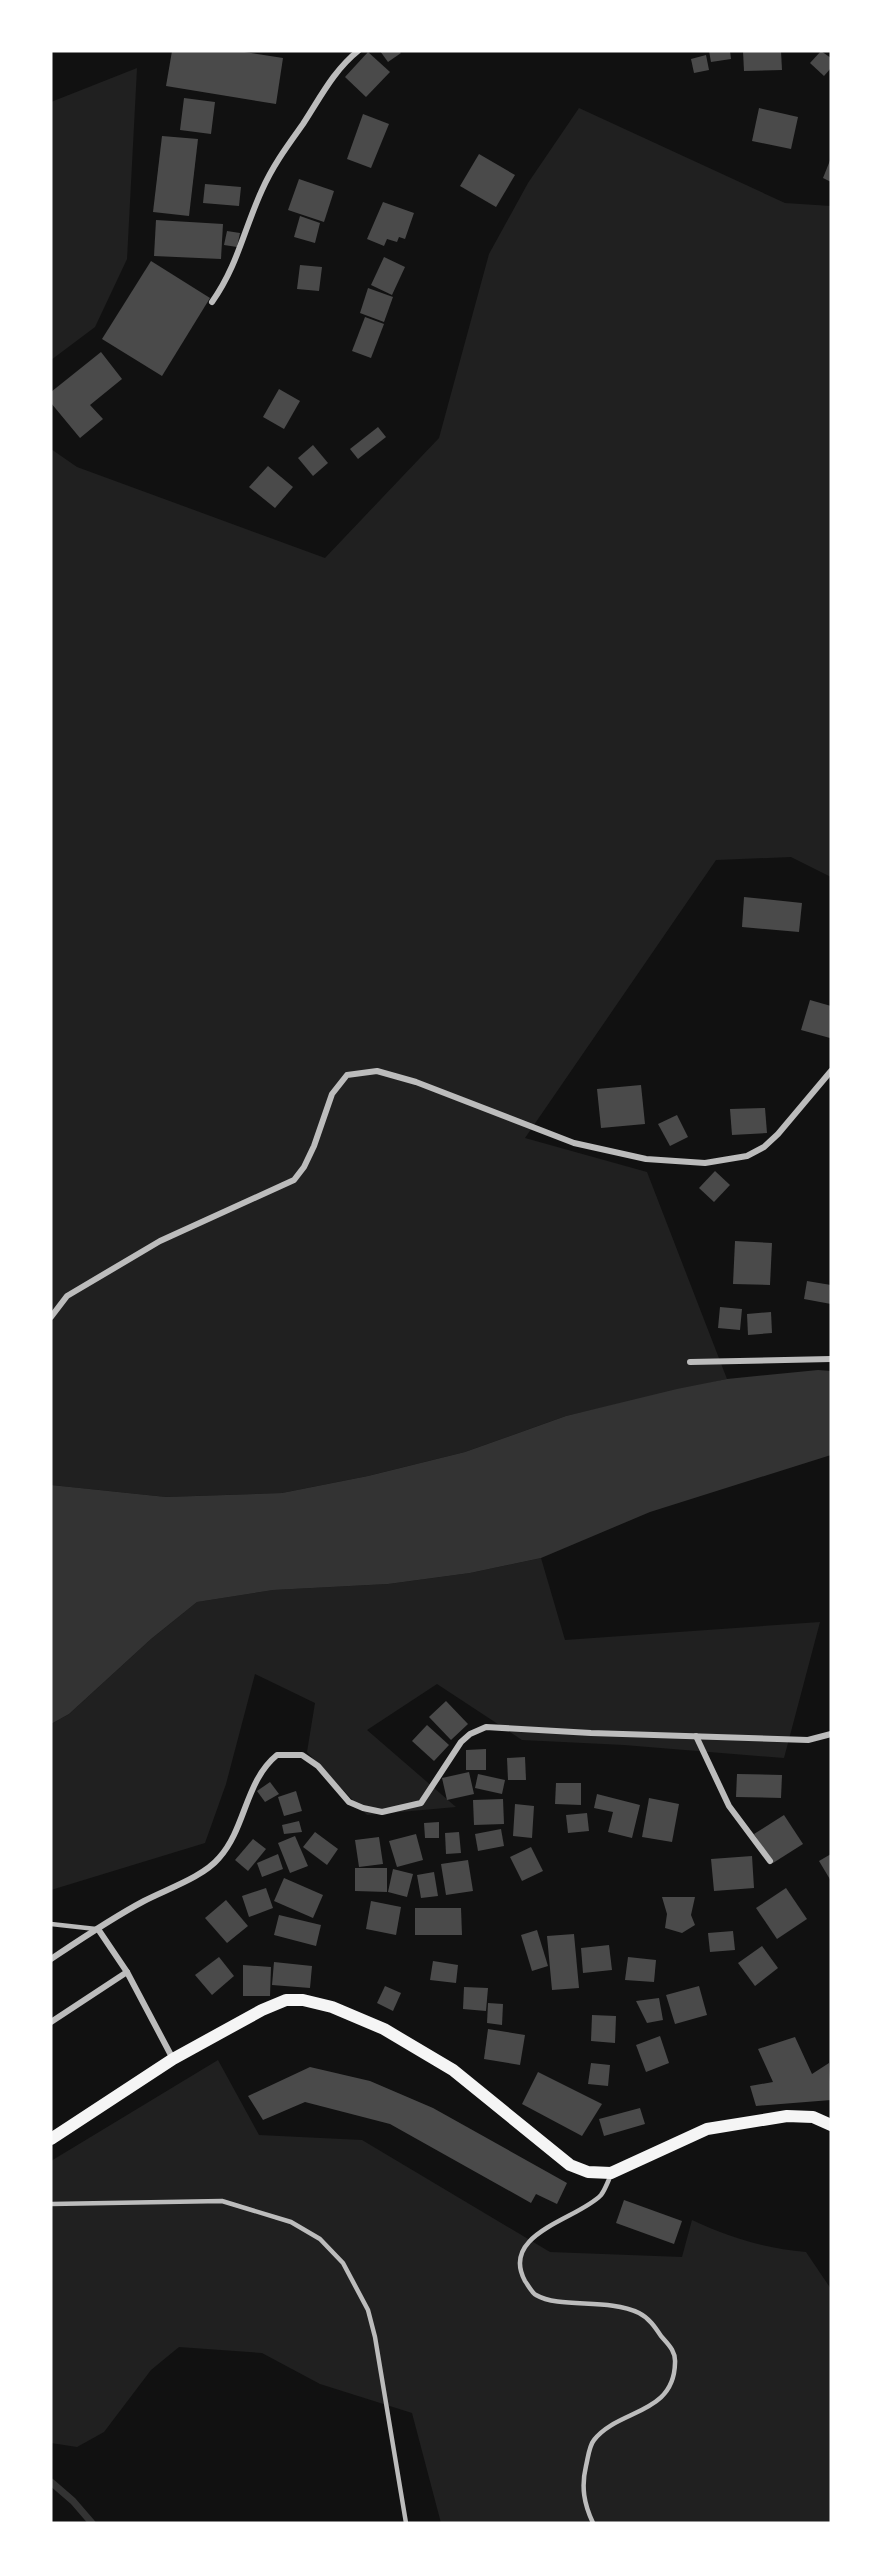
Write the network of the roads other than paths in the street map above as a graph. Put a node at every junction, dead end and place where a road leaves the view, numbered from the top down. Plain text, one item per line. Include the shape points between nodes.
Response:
1 (358, 51) edge
2 (212, 302) dead end
3 (831, 1071) edge
4 (51, 1317) edge
5 (831, 1359) edge
6 (690, 1362) dead end
7 (831, 1734) edge
8 (696, 1736) junction
9 (770, 1861) dead end
10 (51, 1924) edge
11 (98, 1929) junction
12 (51, 1959) edge
13 (128, 1972) junction
14 (51, 2022) edge
15 (173, 2059) junction
16 (831, 2125) edge
17 (51, 2139) edge
18 (611, 2173) junction
19 (51, 2204) edge
20 (406, 2523) edge
21 (593, 2523) edge

1 - 2 street via 331,80 274,165 252,213 235,265
3 - 4 street via 764,1147 747,1156 705,1163 646,1160 574,1143 416,1082 377,1071 347,1075 332,1094 314,1146 294,1180 160,1241 67,1296
5 - 6 street
7 - 8 street via 808,1740
8 - 9 street via 729,1806
8 - 11 street via 486,1727 461,1742 421,1803 382,1812 349,1802 318,1766 302,1755 277,1755 259,1774 227,1849 218,1860
10 - 11 lane
11 - 12 street
11 - 13 street
13 - 14 street
13 - 15 street
15 - 17 main road
15 - 18 main road via 286,2000 322,2004 384,2029 453,2070 570,2164 588,2172
16 - 18 main road via 813,2117 787,2116 707,2129
18 - 21 lane via 601,2195 539,2232 527,2244 519,2264 535,2295 556,2301 606,2303 640,2313 674,2352 672,2383 657,2401 601,2432 592,2442 583,2494
19 - 20 lane via 222,2201 291,2222 320,2239 344,2263 369,2310

